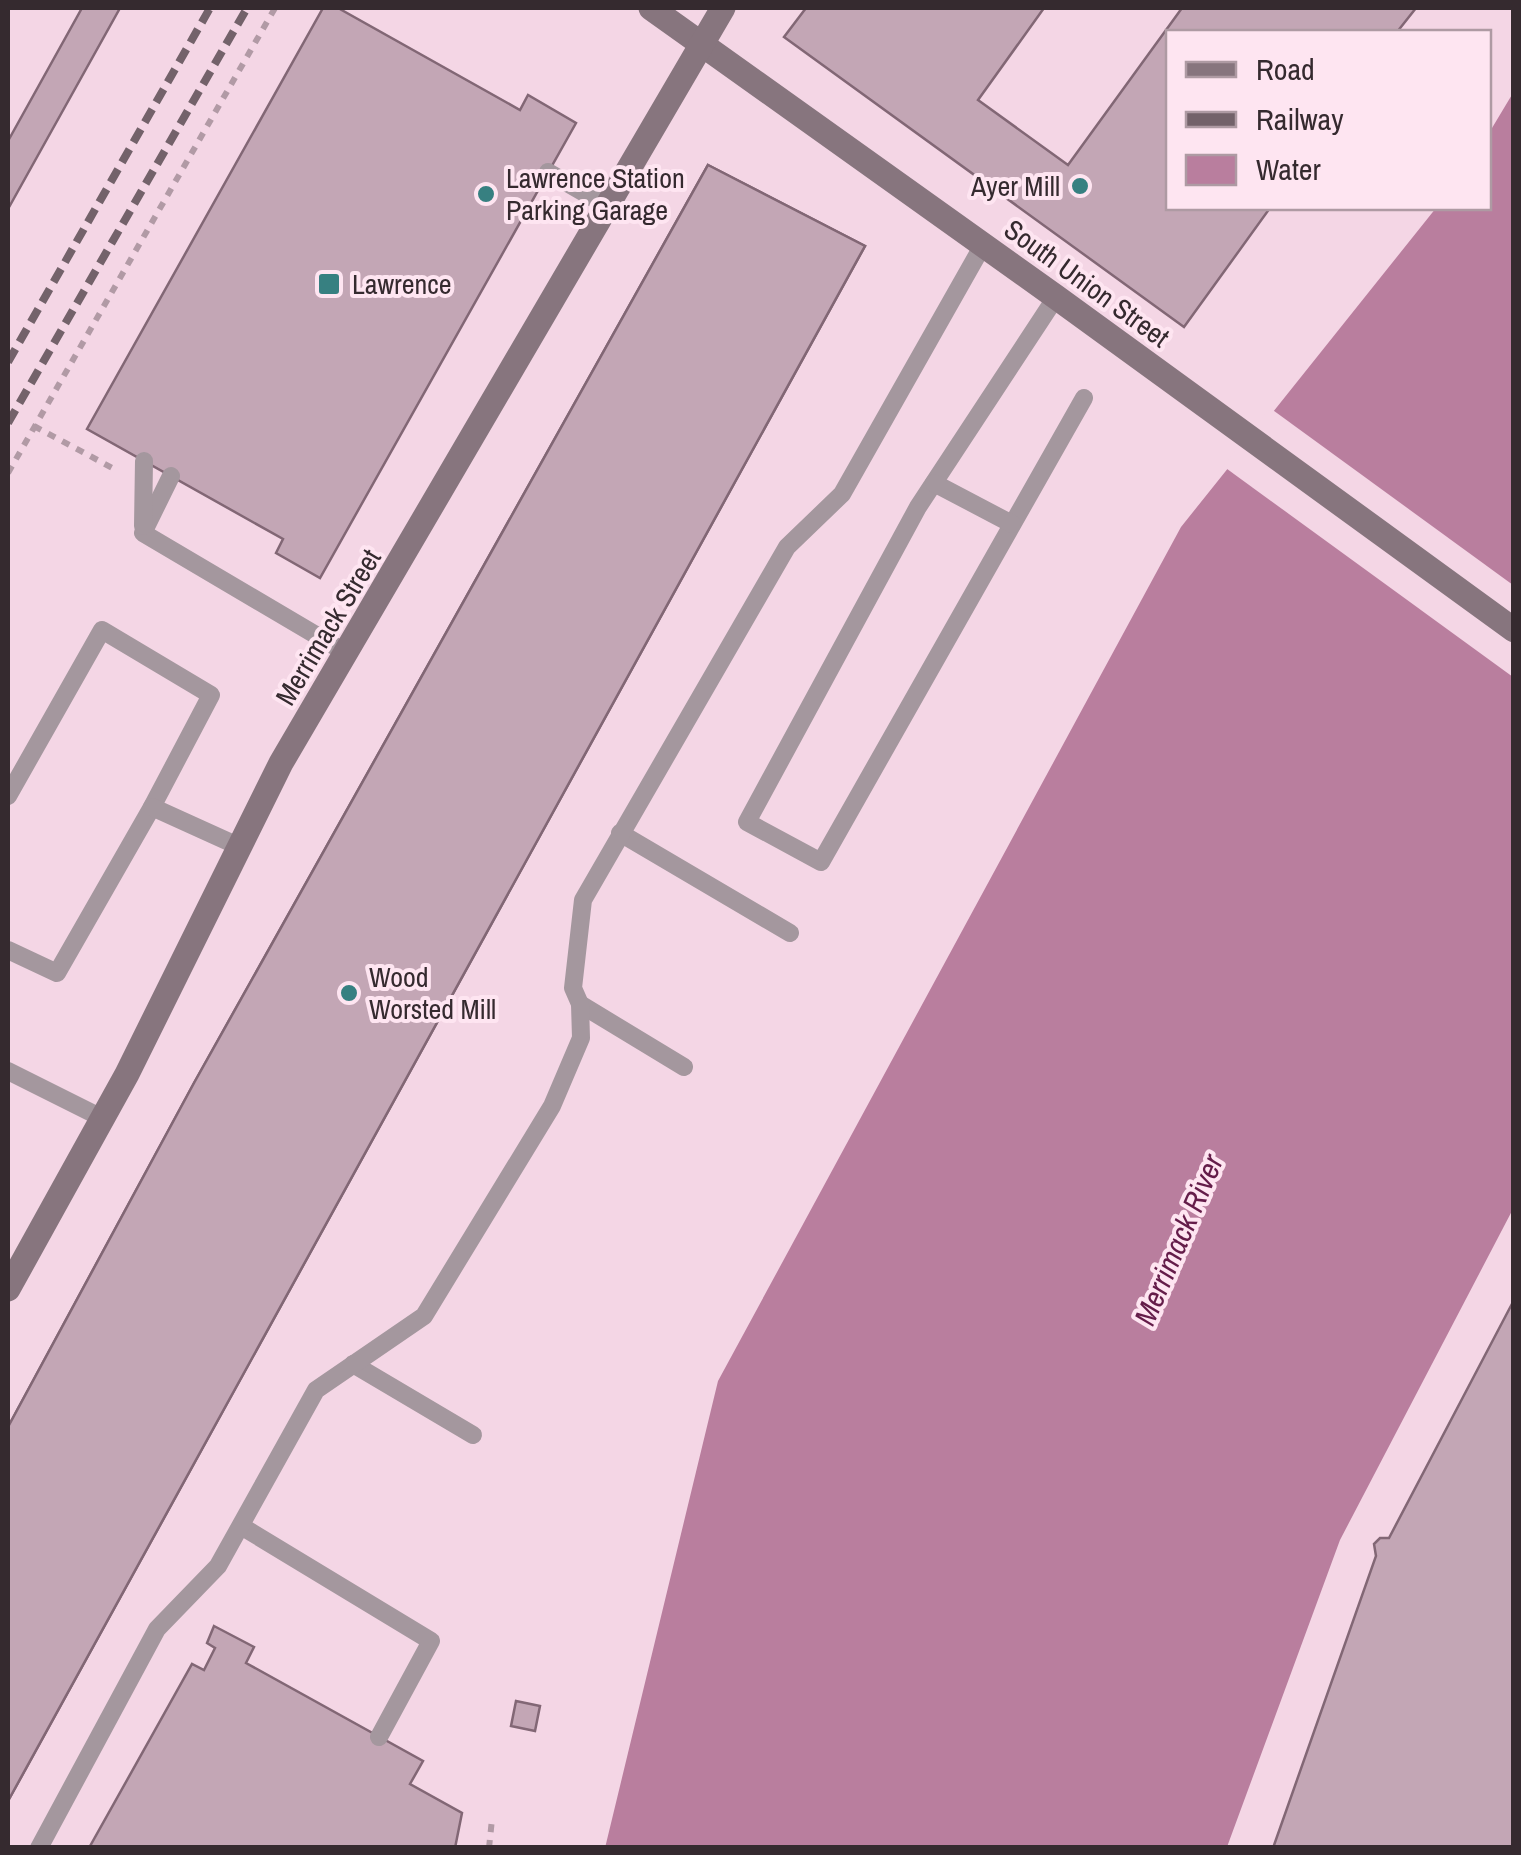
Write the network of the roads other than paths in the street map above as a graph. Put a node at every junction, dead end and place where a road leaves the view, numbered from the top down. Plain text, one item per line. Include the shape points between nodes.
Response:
1 (651, 8) edge
2 (723, 8) edge
3 (700, 44) junction
4 (548, 172) dead end
5 (607, 206) junction
6 (983, 244) junction
7 (1056, 297) junction
8 (1084, 398) dead end
9 (144, 461) dead end
10 (170, 476) dead end
11 (934, 483) junction
12 (1012, 524) junction
13 (143, 533) junction
14 (1514, 630) edge
15 (348, 654) junction
16 (8, 796) edge
17 (152, 807) junction
18 (620, 833) junction
19 (238, 846) junction
20 (790, 932) dead end
21 (8, 950) edge
22 (580, 1004) junction
23 (684, 1067) dead end
24 (8, 1071) edge
25 (102, 1118) junction
26 (8, 1289) edge
27 (353, 1364) junction
28 (473, 1435) dead end
29 (241, 1526) junction
30 (379, 1737) dead end
31 (39, 1848) edge

1 - 3 main road, South Union Street
2 - 3 main road, Merrimack Street
3 - 5 main road, Merrimack Street
3 - 6 main road, South Union Street
4 - 5 lane
5 - 15 main road, Merrimack Street
6 - 7 main road, South Union Street
6 - 18 lane via 842,494 787,547
7 - 11 lane
7 - 14 main road, South Union Street
8 - 12 lane
9 - 13 lane
10 - 13 lane
11 - 12 lane
11 - 12 lane via 747,822 820,862
13 - 15 lane
15 - 19 main road, Merrimack Street
16 - 17 lane via 102,630 210,695
17 - 19 lane
17 - 21 lane via 57,973
18 - 20 lane
18 - 22 lane via 583,900 574,988
19 - 25 main road, Merrimack Street
22 - 23 lane
22 - 27 lane via 580,1038 552,1106 424,1316
24 - 25 lane
25 - 26 main road, Merrimack Street
27 - 28 lane
27 - 29 lane via 316,1390
29 - 30 lane via 431,1640
29 - 31 lane via 218,1566 157,1628

